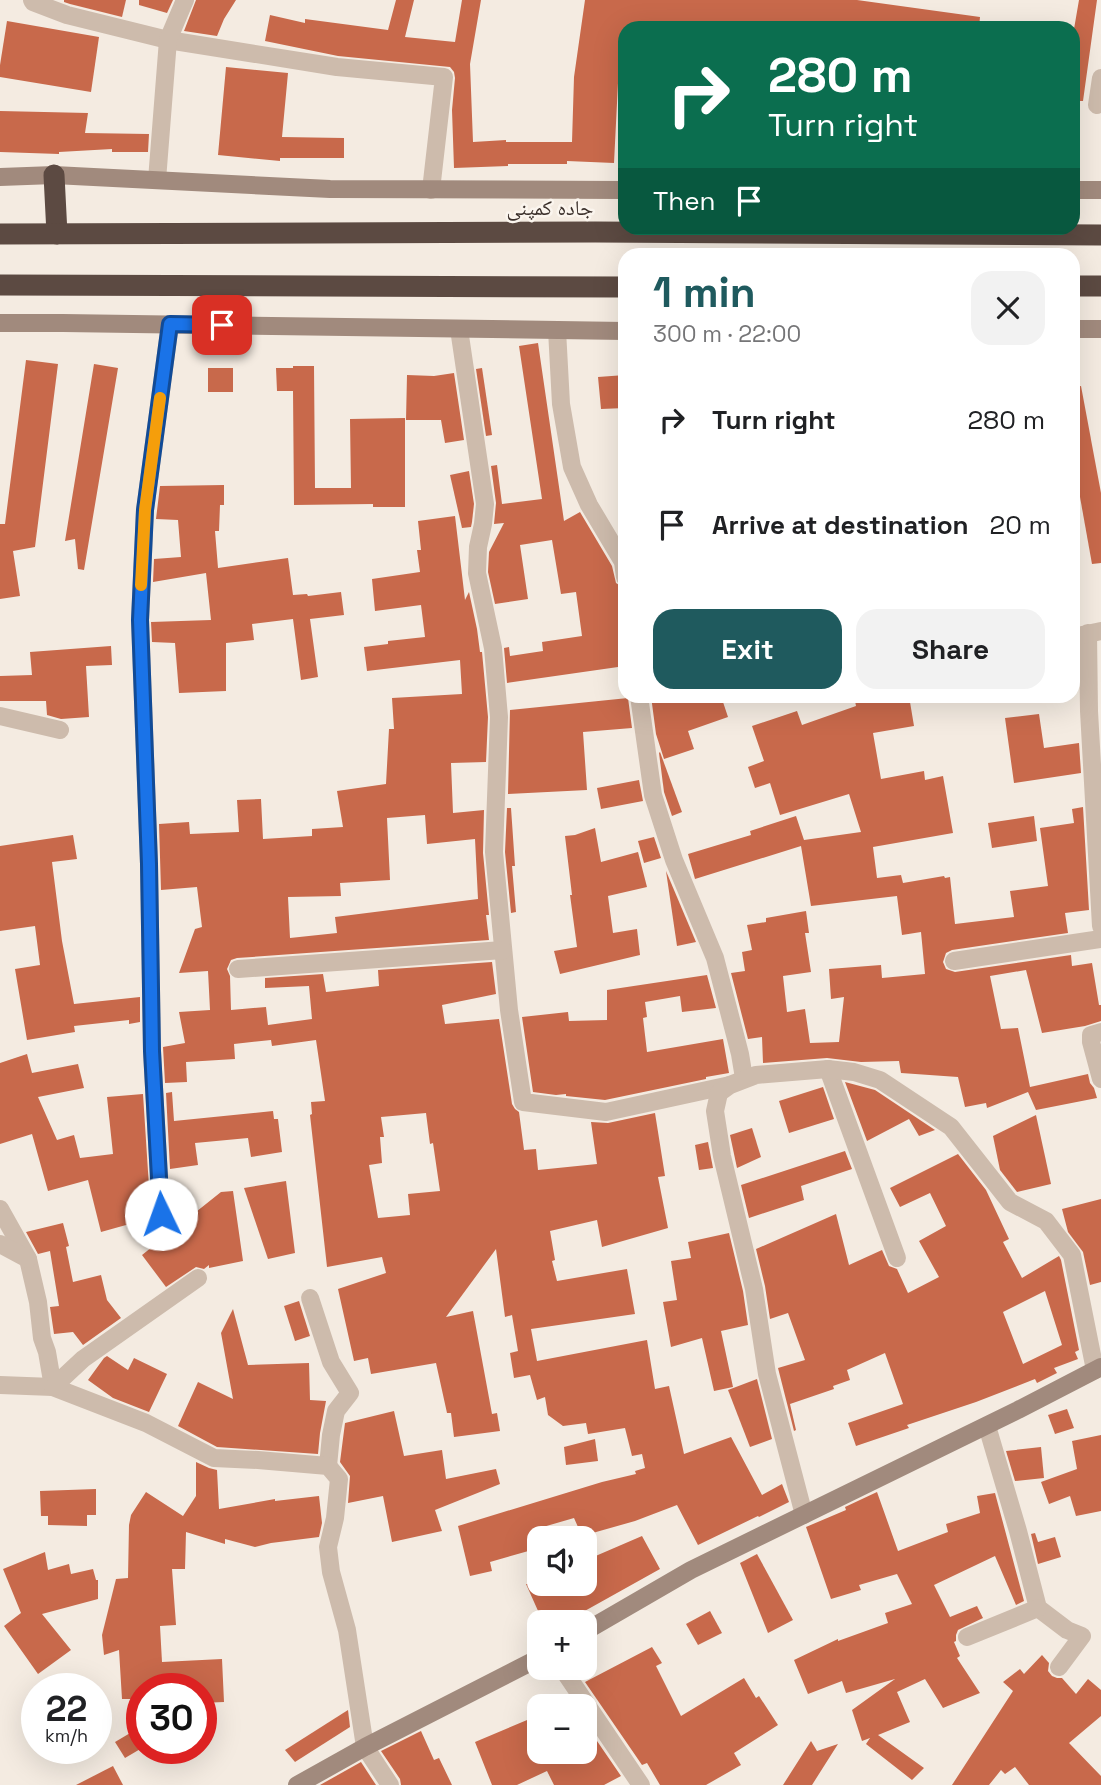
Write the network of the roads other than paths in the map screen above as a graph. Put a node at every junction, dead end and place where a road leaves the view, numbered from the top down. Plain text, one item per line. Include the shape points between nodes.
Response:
1 (32, 0) edge
2 (185, 0) edge
3 (168, 40) junction
4 (1101, 78) edge
5 (1097, 105) dead end
6 (54, 175) junction
7 (0, 177) edge
8 (157, 180) junction
9 (431, 190) junction
10 (618, 190) edge
11 (1080, 190) edge
12 (1101, 190) edge
13 (618, 232) edge
14 (0, 234) edge
15 (57, 234) junction
16 (1080, 235) edge
17 (1101, 235) edge
18 (0, 285) edge
19 (1080, 286) edge
20 (1101, 286) edge
21 (618, 287) edge
22 (0, 323) edge
23 (170, 324) junction
24 (459, 329) junction
25 (1080, 329) edge
26 (1101, 329) edge
27 (557, 330) junction
28 (618, 331) edge
29 (618, 554) edge
30 (1087, 634) edge
31 (640, 703) edge
32 (0, 716) edge
33 (60, 730) dead end
34 (1101, 926) edge
35 (1101, 939) edge
36 (503, 950) junction
37 (954, 961) dead end
38 (238, 969) dead end
39 (1101, 1032) edge
40 (828, 1069) junction
41 (1101, 1079) edge
42 (737, 1082) junction
43 (0, 1209) edge
44 (161, 1214) dead end
45 (0, 1244) edge
46 (897, 1258) dead end
47 (28, 1259) junction
48 (198, 1278) dead end
49 (310, 1298) dead end
50 (1098, 1369) edge
51 (0, 1385) edge
52 (53, 1387) junction
53 (987, 1426) junction
54 (328, 1466) junction
55 (804, 1515) junction
56 (1038, 1608) junction
57 (597, 1624) edge
58 (967, 1637) dead end
59 (527, 1664) edge
60 (1059, 1667) dead end
61 (570, 1680) edge
62 (365, 1746) junction
63 (297, 1785) edge
64 (390, 1785) edge
65 (641, 1785) edge

1 - 3 street via 66,15
2 - 3 street
3 - 8 street
3 - 9 street via 337,67 444,77
4 - 5 street
6 - 7 street
6 - 8 street
6 - 15 highway
8 - 9 street
9 - 10 street
11 - 12 street
13 - 15 highway, جاده کمپنی
14 - 15 highway, جاده کمپنی
16 - 17 highway, جاده کمپنی
18 - 21 highway
19 - 20 highway
22 - 23 street
23 - 24 street
23 - 44 street via 145,510 140,620
24 - 27 street
24 - 36 street via 485,504 477,573 493,648 499,717 494,852
25 - 26 street
27 - 28 street
27 - 29 street via 561,404 572,467
30 - 34 street
31 - 42 street via 653,795 715,958 740,1054
32 - 33 street
35 - 37 street
36 - 38 street
36 - 42 street via 523,1102 606,1112
39 - 41 street via 1091,1035 1091,1042
40 - 42 street via 756,1075
40 - 46 street
40 - 50 street via 880,1080 951,1127 1010,1202 1046,1221 1072,1255
42 - 55 street via 719,1093 715,1111 754,1289 767,1374
43 - 47 street
45 - 47 street
47 - 52 street
48 - 52 street via 83,1359
49 - 54 street via 331,1362 350,1393 336,1411
50 - 53 street
51 - 52 street
52 - 54 street via 146,1423 215,1458
53 - 55 street
53 - 56 street
54 - 62 street via 339,1479 328,1547 331,1572 347,1630
55 - 57 street via 691,1570
56 - 58 street
56 - 60 street via 1083,1636
59 - 62 street
61 - 65 street
62 - 63 street
62 - 64 street

